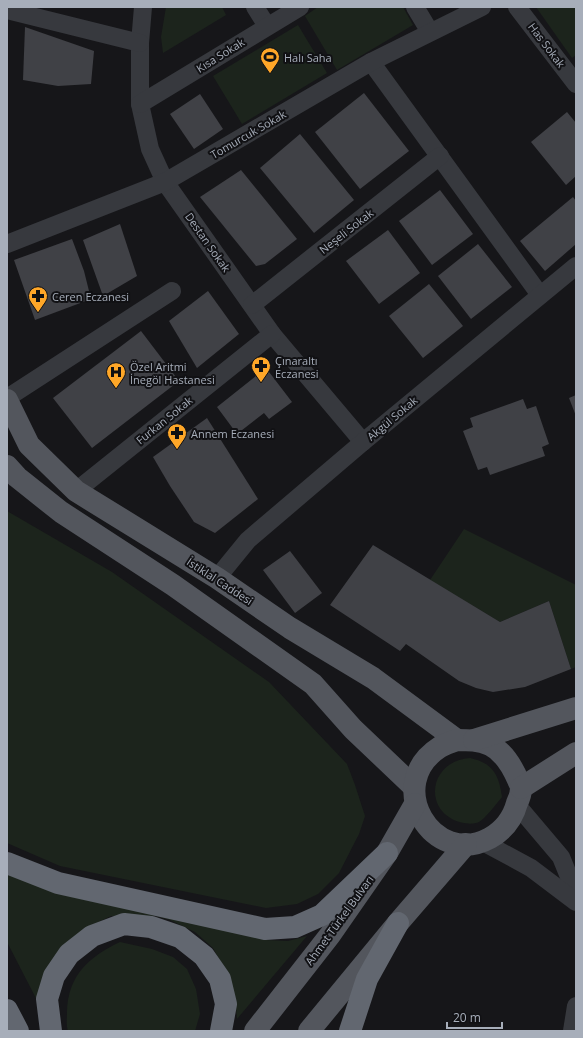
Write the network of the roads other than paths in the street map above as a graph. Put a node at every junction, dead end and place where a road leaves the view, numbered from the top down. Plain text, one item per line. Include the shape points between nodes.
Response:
1 (143, 7) edge
2 (255, 7) edge
3 (300, 7) edge
4 (415, 7) edge
5 (482, 7) edge
6 (517, 7) edge
7 (7, 10) edge
8 (267, 26) junction
9 (430, 32) junction
10 (140, 43) junction
11 (371, 62) junction
12 (576, 84) edge
13 (140, 104) junction
14 (440, 156) junction
15 (165, 182) junction
16 (7, 244) edge
17 (576, 266) edge
18 (172, 291) dead end
19 (540, 295) junction
20 (252, 305) junction
21 (272, 334) junction
22 (7, 399) edge
23 (363, 442) junction
24 (7, 466) edge
25 (76, 491) junction
26 (217, 578) junction
27 (576, 708) edge
28 (465, 740) junction
29 (576, 753) edge
30 (415, 796) junction
31 (519, 796) junction
32 (475, 843) junction
33 (387, 853) junction
34 (7, 863) edge
35 (576, 894) edge
36 (576, 902) edge
37 (398, 923) junction
38 (576, 1006) edge
39 (7, 1010) edge
40 (18, 1031) edge
41 (51, 1031) edge
42 (222, 1031) edge
43 (255, 1031) edge
44 (309, 1031) edge
45 (350, 1031) edge
46 (572, 1031) edge

1 - 10 street, Destan Sokak
2 - 8 street
3 - 8 street, Kısa Sokak
4 - 9 street
5 - 9 street, Tomurcuk Sokak
6 - 12 street, Has Sokak
7 - 10 street
8 - 13 street, Kısa Sokak
9 - 11 street, Tomurcuk Sokak
10 - 13 street, Destan Sokak
11 - 14 street
11 - 15 street, Tomurcuk Sokak
13 - 15 street, Destan Sokak via 150,149
14 - 19 street
14 - 20 street, Neşeli Sokak
15 - 16 street, Tomurcuk Sokak
15 - 20 street, Destan Sokak
17 - 19 street, Akgül Sokak
18 - 22 street
19 - 23 street, Akgül Sokak
20 - 21 street, Destan Sokak
21 - 23 street, Destan Sokak
21 - 25 street, Furkan Sokak
22 - 25 main road, İstiklal Caddesi via 29,445
23 - 26 street, Akgül Sokak via 248,540
24 - 30 main road via 61,512 173,585 313,684
25 - 26 main road, İstiklal Caddesi
26 - 28 main road, İstiklal Caddesi
27 - 28 main road
28 - 30 main road via 441,746 427,756 418,771
28 - 31 main road via 490,745 504,756 514,770
29 - 31 main road
30 - 32 main road via 422,820 434,833 449,841
30 - 33 main road, Ahmet Türkel Bulvarı
31 - 32 main road via 510,820 499,833
31 - 35 street via 561,857
32 - 36 street via 531,868
32 - 37 main road
33 - 34 highway via 322,915 295,927 266,929 58,883
33 - 43 main road, Ahmet Türkel Bulvarı via 330,935
37 - 44 main road
37 - 45 highway via 367,979
38 - 46 street
39 - 40 highway
41 - 42 highway via 47,999 54,976 61,965 69,954 92,936 124,924 151,927 180,937 204,956 220,979 226,1004

